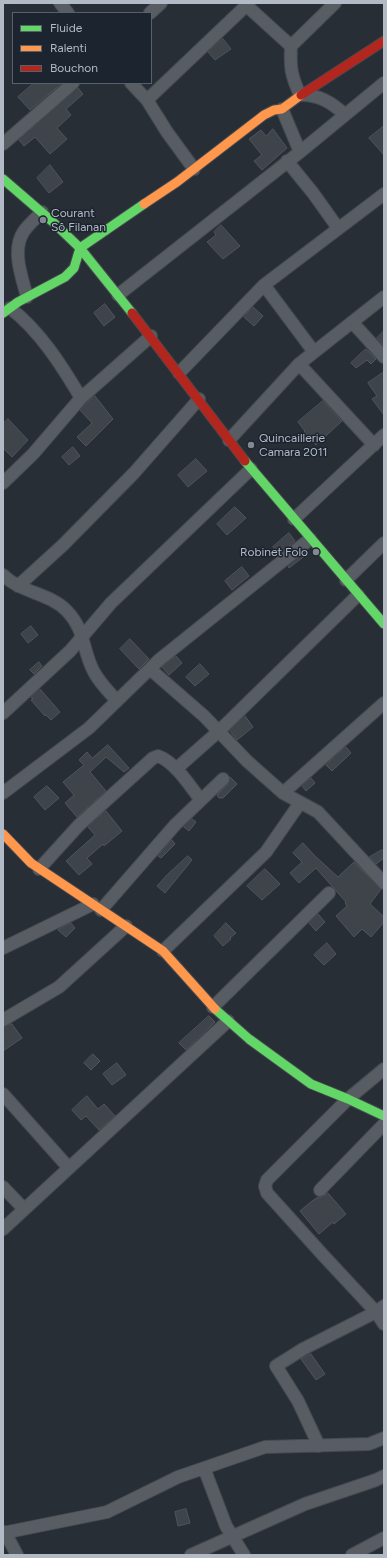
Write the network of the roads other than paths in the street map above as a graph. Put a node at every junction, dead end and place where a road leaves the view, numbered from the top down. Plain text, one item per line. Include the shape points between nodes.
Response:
1 (60, 3) edge
2 (161, 3) edge
3 (335, 3) edge
4 (248, 4) edge
5 (67, 12) edge
6 (151, 12) edge
7 (384, 41) edge
8 (291, 46) junction
9 (384, 83) edge
10 (72, 84) edge
11 (131, 84) edge
12 (300, 95) junction
13 (147, 100) junction
14 (282, 109) junction
15 (345, 115) junction
16 (3, 144) edge
17 (300, 152) junction
18 (287, 161) junction
19 (194, 169) junction
20 (3, 179) edge
21 (384, 194) edge
22 (42, 212) junction
23 (338, 228) junction
24 (80, 248) junction
25 (264, 285) junction
26 (118, 295) junction
27 (384, 297) edge
28 (27, 298) junction
29 (6, 310) edge
30 (352, 322) junction
31 (151, 336) junction
32 (314, 352) junction
33 (384, 357) edge
34 (299, 364) junction
35 (179, 373) junction
36 (81, 398) junction
37 (199, 399) junction
38 (384, 435) edge
39 (229, 440) junction
40 (374, 445) junction
41 (251, 469) junction
42 (3, 483) edge
43 (294, 520) junction
44 (310, 539) junction
45 (384, 543) edge
46 (3, 575) edge
47 (346, 580) junction
48 (18, 586) junction
49 (358, 596) junction
50 (384, 624) edge
51 (82, 637) junction
52 (150, 669) junction
53 (117, 701) junction
54 (384, 703) edge
55 (3, 713) edge
56 (219, 731) junction
57 (176, 769) junction
58 (223, 779) dead end
59 (3, 793) edge
60 (283, 793) junction
61 (200, 799) junction
62 (300, 803) junction
63 (3, 834) edge
64 (39, 869) junction
65 (384, 883) edge
66 (329, 893) dead end
67 (97, 907) junction
68 (126, 926) junction
69 (3, 948) edge
70 (163, 951) junction
71 (213, 1007) junction
72 (3, 1020) edge
73 (228, 1021) junction
74 (384, 1070) edge
75 (3, 1094) edge
76 (348, 1099) junction
77 (384, 1116) edge
78 (384, 1124) edge
79 (68, 1168) junction
80 (3, 1188) edge
81 (320, 1190) dead end
82 (24, 1209) junction
83 (3, 1229) edge
84 (380, 1309) edge
85 (384, 1324) edge
86 (384, 1438) edge
87 (319, 1446) junction
88 (204, 1468) junction
89 (384, 1476) edge
90 (4, 1532) edge
91 (232, 1536) junction
92 (384, 1538) edge
93 (17, 1555) edge
94 (191, 1555) edge
95 (244, 1555) edge
96 (352, 1555) edge

1 - 5 street
2 - 6 street
3 - 8 street
4 - 8 street
4 - 13 street
7 - 12 street
8 - 12 street via 292,78
9 - 15 street
10 - 16 street
11 - 13 street
12 - 14 street
12 - 15 street via 310,94 324,100 336,106
13 - 19 street
14 - 17 street
14 - 19 street via 264,115
15 - 17 street
17 - 18 street
18 - 23 street
18 - 26 street
19 - 24 street
20 - 22 street
21 - 23 street
22 - 24 street
22 - 28 street via 24,231 18,249
23 - 25 street
24 - 26 street
24 - 28 street via 74,268 65,278
25 - 32 street
25 - 35 street
26 - 31 street
27 - 30 street
28 - 29 street
29 - 36 street via 20,316 42,341
30 - 32 street
30 - 33 street
31 - 35 street
31 - 36 street
32 - 34 street
34 - 39 street
34 - 40 street
35 - 37 street
36 - 42 street via 34,454
37 - 39 street
37 - 48 street via 134,473 63,545
38 - 40 street
39 - 41 street
40 - 43 street
41 - 43 street
41 - 51 street via 112,603
43 - 44 street
44 - 47 street
44 - 52 street
45 - 47 street
46 - 48 street
47 - 49 street
48 - 51 street via 54,601 66,610 77,623
49 - 50 street
49 - 56 street
51 - 53 street via 94,673
51 - 55 street
52 - 53 street
52 - 56 street
53 - 59 street via 89,728
54 - 60 street
56 - 57 street
56 - 60 street via 247,761
57 - 61 street
57 - 64 street via 163,757 153,758 79,825
58 - 61 street
60 - 62 street
61 - 67 street
62 - 65 street via 318,812
62 - 70 street via 266,852
63 - 64 street
64 - 67 street
66 - 71 street
67 - 68 street
67 - 69 street
68 - 70 street
68 - 72 street via 59,987
70 - 71 street
71 - 73 street
73 - 76 street via 311,1084
73 - 79 street
74 - 76 street
75 - 79 street
76 - 77 street
76 - 84 street via 267,1180 265,1186 267,1193 312,1243
78 - 81 street
79 - 82 street
80 - 82 street
82 - 83 street
84 - 85 street
84 - 87 street via 276,1366 298,1402
86 - 87 street via 369,1444
87 - 88 street via 265,1447
88 - 90 street via 178,1477 107,1512
88 - 91 street
89 - 91 street via 305,1504
90 - 93 street
91 - 94 street
91 - 95 street
92 - 96 street

